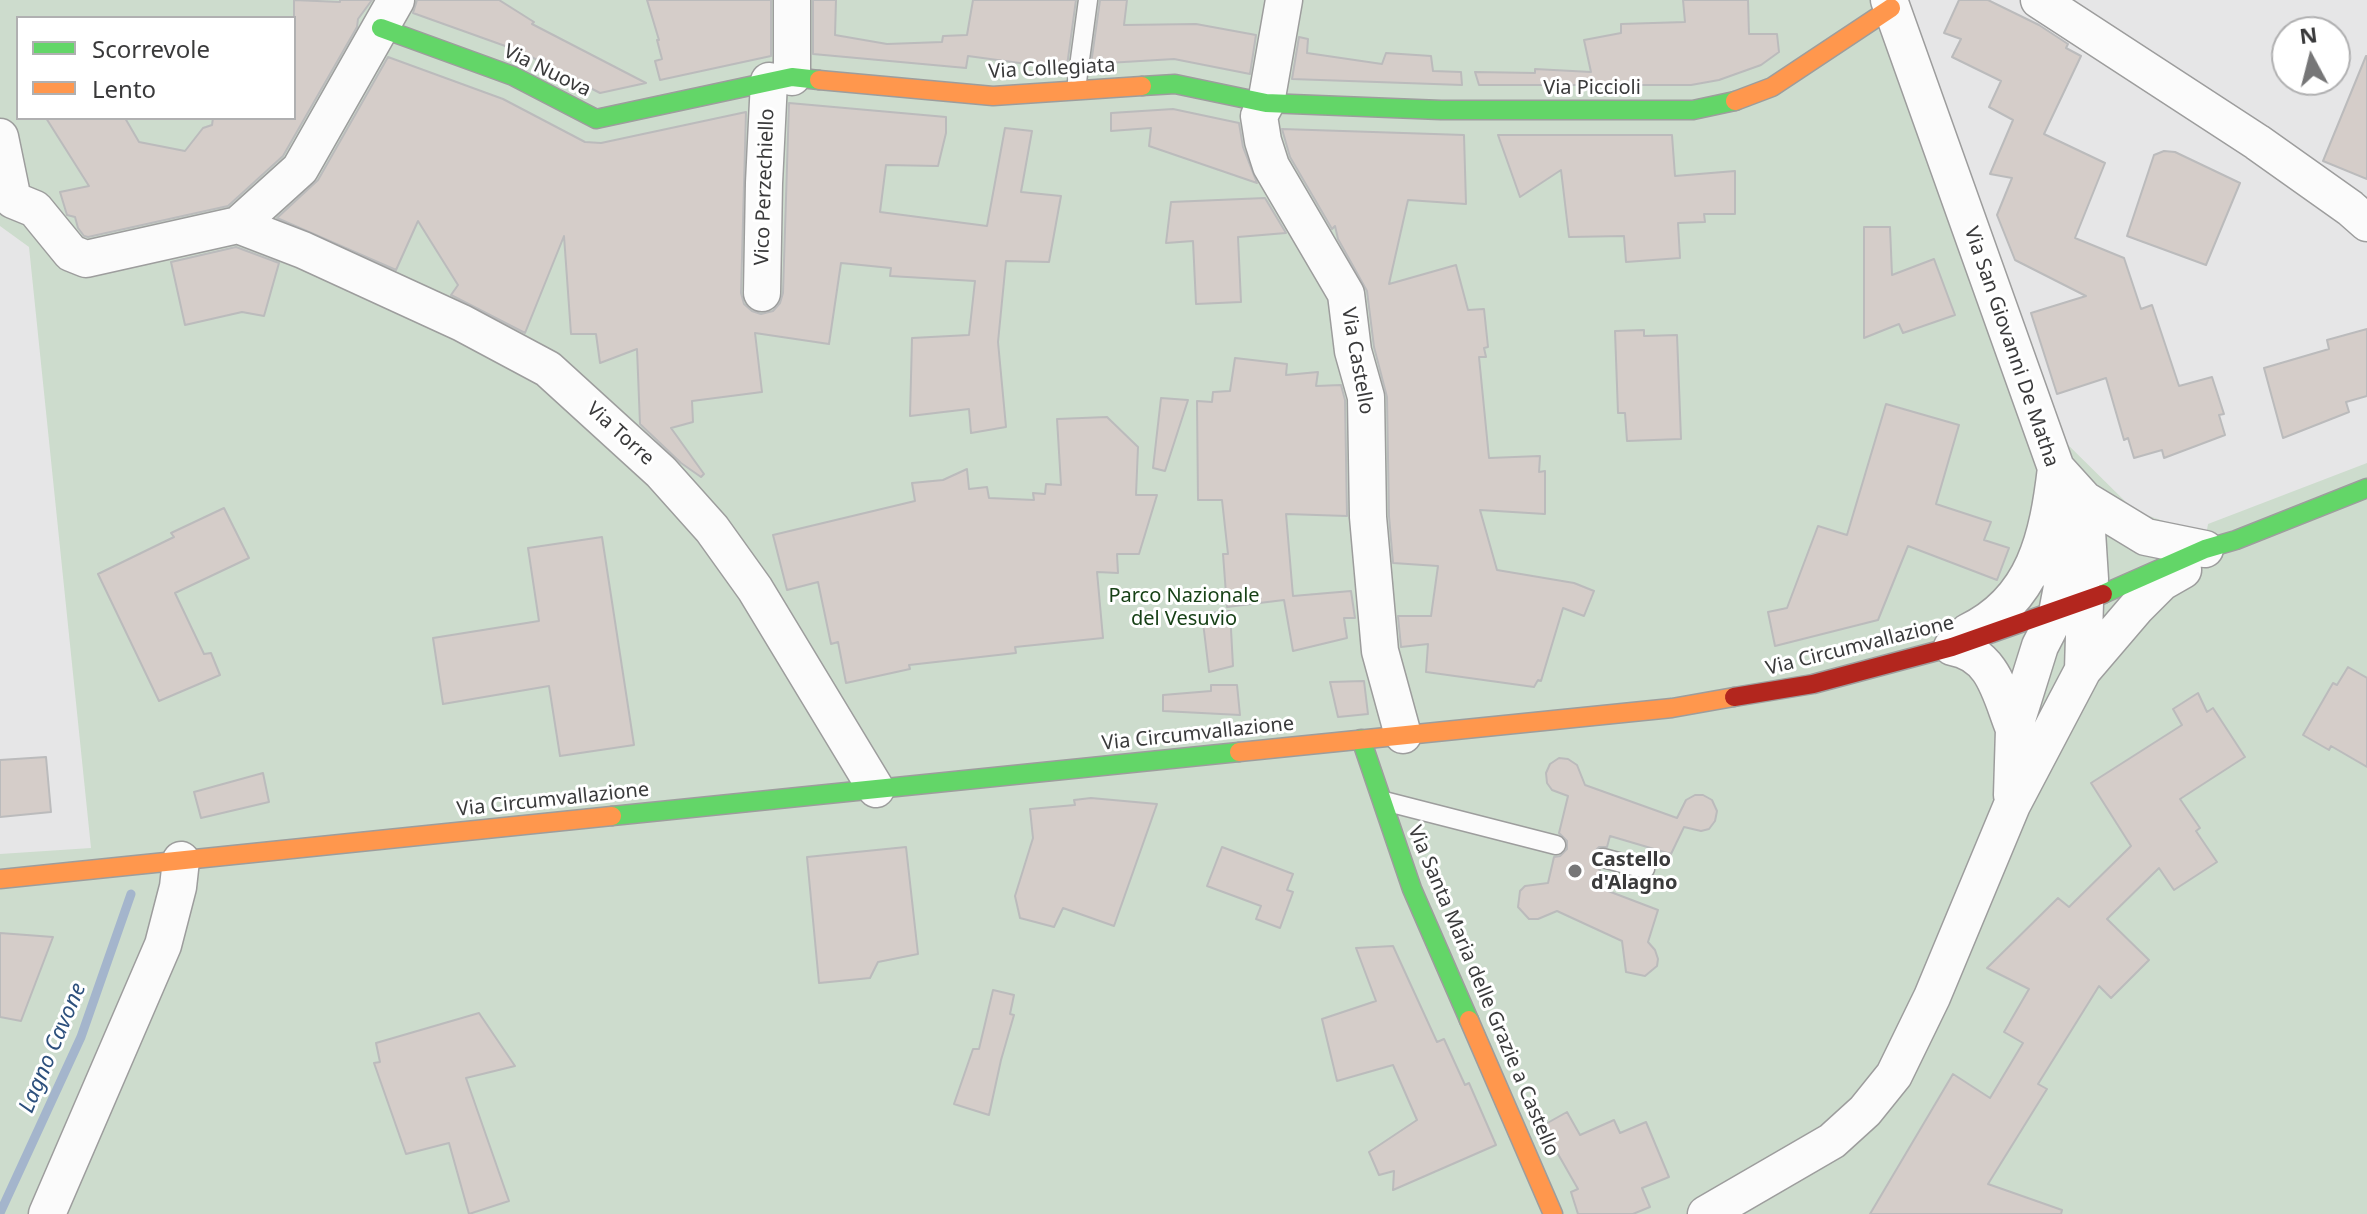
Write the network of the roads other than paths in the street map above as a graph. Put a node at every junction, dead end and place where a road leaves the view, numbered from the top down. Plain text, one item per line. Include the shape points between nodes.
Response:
1 (792, 0) edge
2 (1088, 0) edge
3 (1284, 0) edge
4 (2039, 0) edge
5 (1890, 4) edge
6 (389, 14) edge
7 (780, 79) junction
8 (1076, 89) junction
9 (1266, 103) junction
10 (0, 137) edge
11 (6, 202) edge
12 (2367, 223) edge
13 (238, 225) junction
14 (762, 293) dead end
15 (2056, 468) junction
16 (2367, 488) edge
17 (2085, 500) junction
18 (2051, 514) junction
19 (2220, 544) junction
20 (2071, 607) junction
21 (1941, 649) junction
22 (2083, 670) junction
23 (2014, 729) junction
24 (1403, 735) junction
25 (1361, 739) junction
26 (876, 789) junction
27 (1381, 800) junction
28 (2009, 813) junction
29 (1556, 845) dead end
30 (1603, 858) dead end
31 (164, 862) junction
32 (1645, 869) dead end
33 (0, 879) edge
34 (47, 1214) edge
35 (1553, 1214) edge
36 (1706, 1214) edge

1 - 7 street, Vico Perzechiello
2 - 8 lane
3 - 9 street, Via Castello
4 - 12 street via 2257,142
5 - 9 main road, Via Piccioli via 1772,87 1693,110 1441,110
5 - 15 street, Via San Giovanni De Matha
6 - 7 main road, Via Nuova via 596,119
6 - 13 street via 300,169
7 - 8 main road, Via Collegiata via 993,96
7 - 14 street, Vico Perzechiello via 764,183
8 - 9 main road, Via Collegiata via 1175,84
9 - 24 street, Via Castello via 1259,116 1271,166 1346,294 1366,397 1368,517 1380,651
10 - 11 street
11 - 13 street via 35,209 71,253 86,259
13 - 26 street, Via Torre via 462,323 548,369 661,472 712,529 755,589
15 - 17 street
15 - 18 street, Via San Giovanni De Matha
16 - 19 main road, Via Circumvallazione
17 - 19 street via 2146,537
17 - 20 street via 2090,579
18 - 20 street via 2062,587
18 - 21 street, Via San Giovanni De Matha via 2035,565 2012,602
19 - 20 main road, Via Circumvallazione
19 - 22 street via 2162,582
20 - 21 main road, Via Circumvallazione
20 - 22 street
20 - 23 street via 2040,646
21 - 23 street via 1968,649 1979,657 1995,680
21 - 24 main road, Via Circumvallazione via 1740,698
22 - 28 street
23 - 28 street
24 - 25 main road, Via Circumvallazione
25 - 26 main road, Via Circumvallazione
25 - 27 main road, Via Santa Maria delle Grazie a Castello
26 - 31 main road, Via Circumvallazione
27 - 29 lane
27 - 35 main road, Via Santa Maria delle Grazie a Castello via 1412,889
28 - 36 street via 1894,1075 1832,1141
30 - 32 lane
31 - 33 main road, Via Circumvallazione
31 - 34 street via 178,887 163,945

